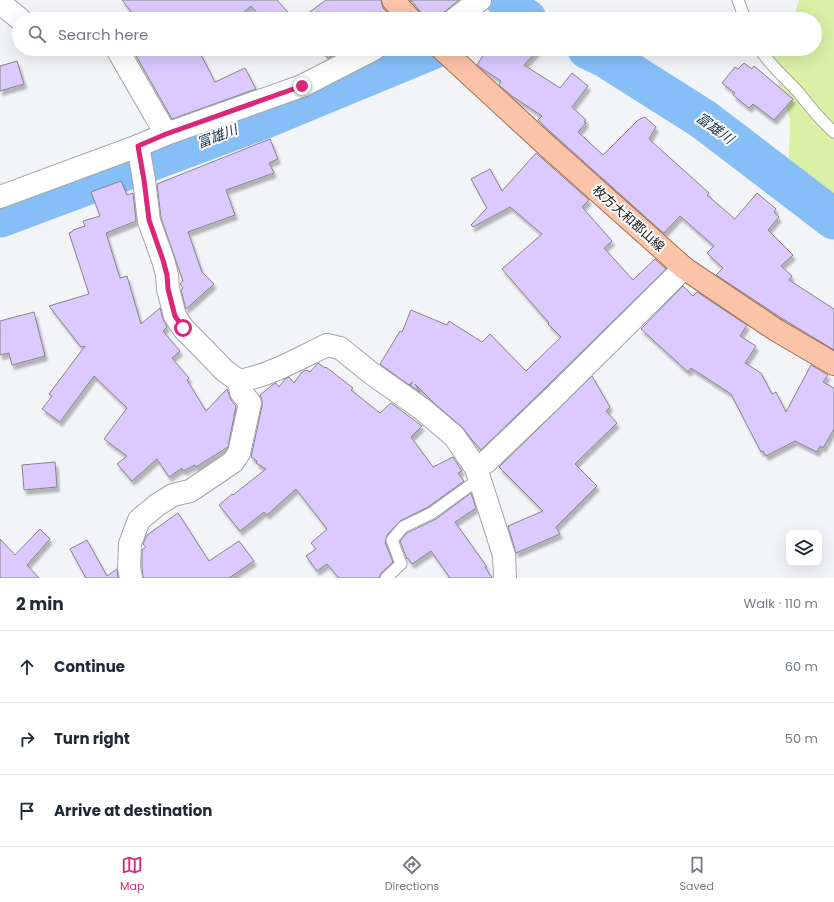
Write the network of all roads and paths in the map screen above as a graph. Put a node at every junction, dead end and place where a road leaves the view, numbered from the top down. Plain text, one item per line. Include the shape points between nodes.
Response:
1 (392, 0) edge
2 (480, 0) edge
3 (738, 0) edge
4 (0, 3) edge
5 (403, 12) edge
6 (465, 12) edge
7 (742, 12) edge
8 (12, 13) edge
9 (121, 56) edge
10 (360, 56) edge
11 (450, 56) edge
12 (764, 56) edge
13 (834, 132) edge
14 (166, 134) junction
15 (138, 146) junction
16 (0, 196) edge
17 (684, 268) junction
18 (834, 364) edge
19 (239, 381) junction
20 (478, 474) junction
21 (131, 578) edge
22 (386, 578) edge
23 (505, 578) edge

1 - 5 main road
2 - 6 street
3 - 7 lane
4 - 8 street
9 - 14 street
10 - 14 street via 302,86
11 - 17 main road, 枚方大和郡山線
12 - 13 lane via 822,122
14 - 15 street
15 - 16 street
15 - 19 street via 149,220 163,260 175,316 183,328 225,371
17 - 18 main road, 枚方大和郡山線 via 776,330
17 - 20 street via 486,462
19 - 20 street via 285,366 327,345 340,348 454,436
19 - 21 street via 241,392 250,403 239,453 234,462 190,491 173,495 139,520 130,544
20 - 22 lane via 432,513 403,527 392,540 401,564
20 - 23 street via 504,555

